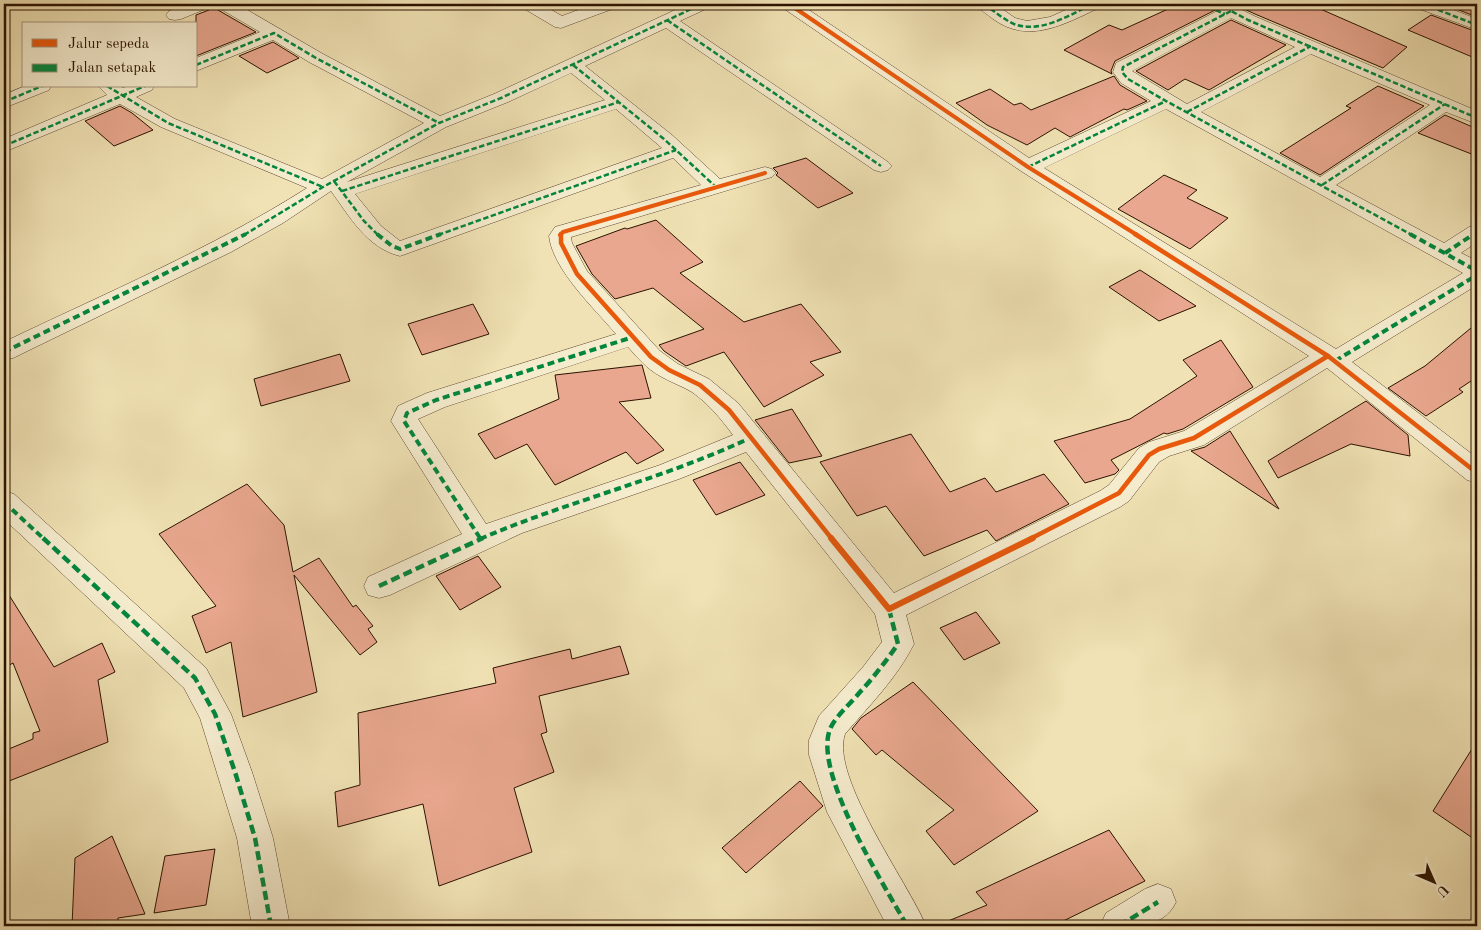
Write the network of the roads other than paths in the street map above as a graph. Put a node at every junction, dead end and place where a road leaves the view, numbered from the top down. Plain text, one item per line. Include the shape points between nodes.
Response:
1 (202, 4) edge
2 (225, 4) edge
3 (529, 4) edge
4 (609, 4) edge
5 (702, 4) edge
6 (789, 4) edge
7 (984, 4) edge
8 (1093, 4) edge
9 (1201, 4) edge
10 (1423, 4) edge
11 (1230, 9) edge
12 (175, 15) dead end
13 (667, 20) junction
14 (1477, 25) edge
15 (274, 33) junction
16 (1311, 46) junction
17 (198, 64) edge
18 (573, 65) junction
19 (37, 88) edge
20 (133, 88) edge
21 (114, 91) edge
22 (1166, 101) junction
23 (4, 102) edge
24 (619, 102) junction
25 (1445, 104) junction
26 (1187, 112) junction
27 (1477, 118) edge
28 (439, 122) junction
29 (4, 146) edge
30 (676, 150) junction
31 (881, 166) dead end
32 (1028, 166) junction
33 (765, 173) dead end
34 (1322, 185) junction
35 (333, 186) junction
36 (716, 187) junction
37 (1477, 232) edge
38 (1445, 252) junction
39 (1477, 271) edge
40 (1477, 275) edge
41 (633, 338) junction
42 (4, 352) edge
43 (1331, 359) junction
44 (750, 438) junction
45 (1477, 473) edge
46 (4, 502) edge
47 (480, 538) junction
48 (379, 586) dead end
49 (889, 609) junction
50 (1158, 902) dead end
51 (271, 926) edge
52 (907, 926) edge
53 (1119, 926) edge

1 - 12 street
2 - 15 street
3 - 4 street via 561,23
5 - 13 street
6 - 32 street
7 - 8 street via 1017,25 1032,27 1049,24
9 - 11 street
10 - 14 street
11 - 16 street
11 - 22 street via 1123,67 1122,72 1128,79
13 - 18 street
13 - 31 street
15 - 17 street
15 - 28 street
16 - 25 street
16 - 26 street
18 - 24 street
18 - 28 street
19 - 23 street
20 - 21 street
21 - 29 street
21 - 35 street via 168,123
22 - 26 street
22 - 32 street
24 - 30 street
24 - 35 street
25 - 27 street
25 - 34 street
26 - 34 street
28 - 35 street
30 - 35 street via 400,249 390,246 376,234
30 - 36 street
32 - 43 street
33 - 36 street
34 - 38 street
35 - 42 street via 223,247
36 - 41 street via 563,232 560,236 577,274
37 - 38 street
38 - 39 street
40 - 43 street
41 - 44 street via 651,357 714,396 730,410
41 - 47 street via 436,400 407,413 404,421
43 - 45 street
43 - 49 street via 1194,438 1149,455 1110,500
44 - 47 street via 718,454
44 - 49 street
46 - 51 street via 195,678 215,714 235,772 255,838
47 - 48 street
49 - 52 street via 898,644 831,726 826,740 826,755 839,800
50 - 53 street

